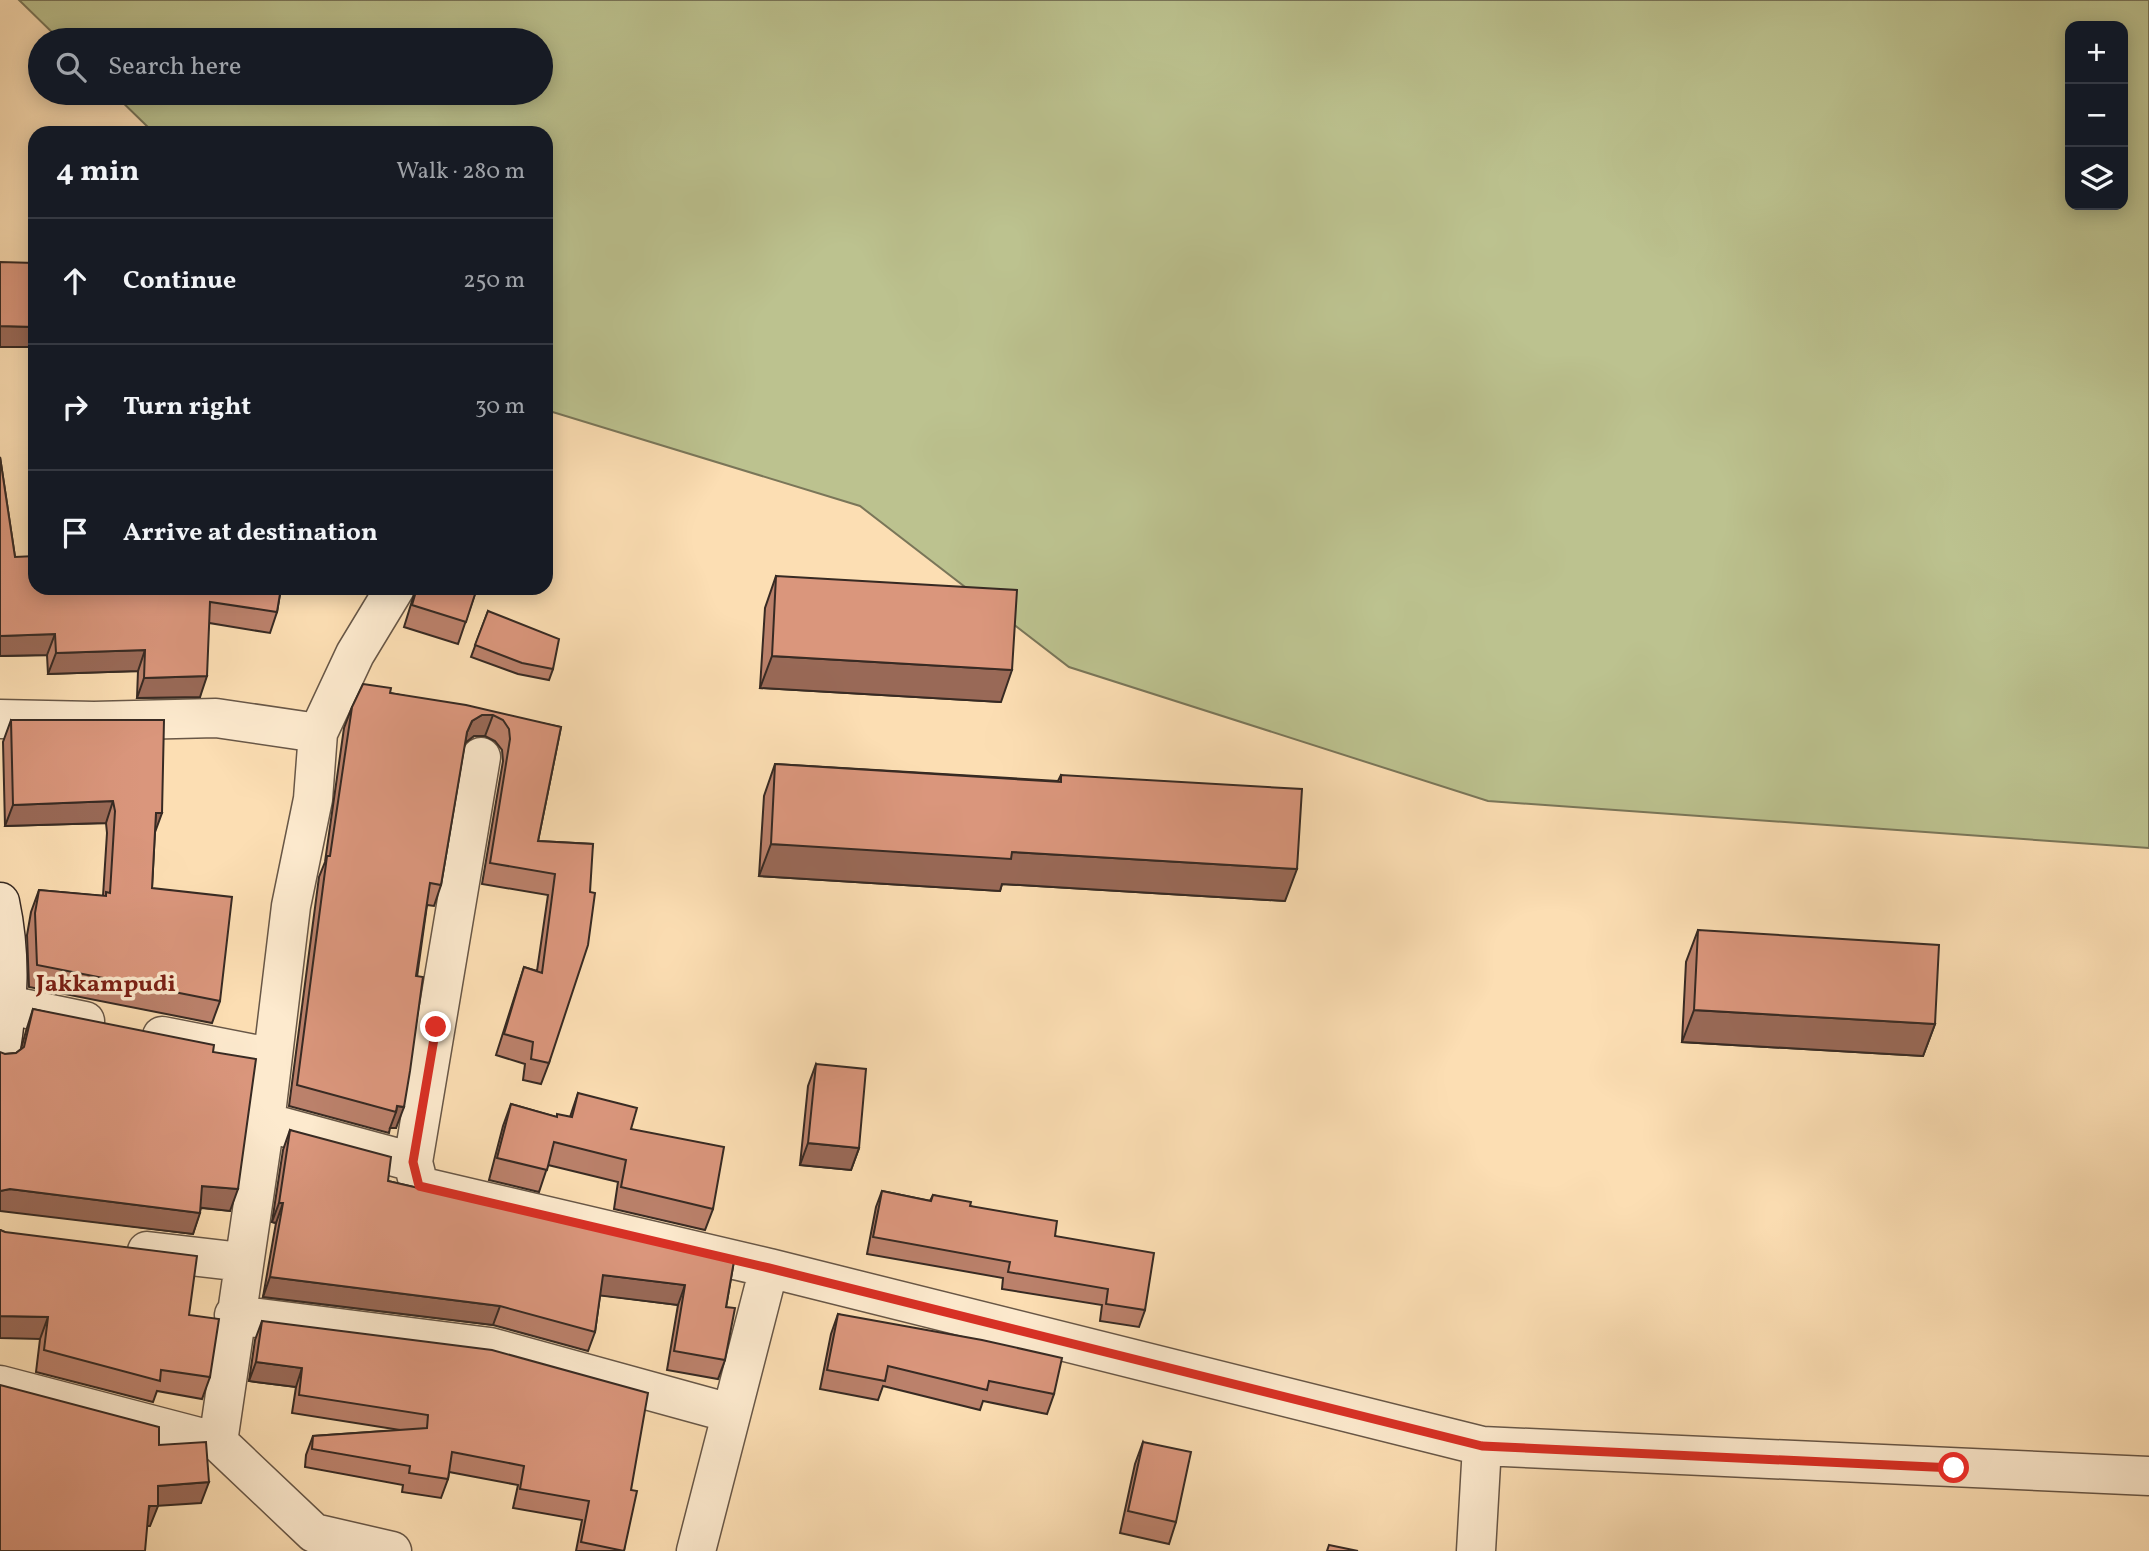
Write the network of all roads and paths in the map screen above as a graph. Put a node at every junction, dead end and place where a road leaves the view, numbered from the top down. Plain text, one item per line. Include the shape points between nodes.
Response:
1 (391, 595) edge
2 (0, 719) edge
3 (318, 733) junction
4 (481, 757) dead end
5 (0, 902) edge
6 (8, 1005) junction
7 (0, 1054) edge
8 (270, 1057) junction
9 (265, 1122) junction
10 (413, 1162) junction
11 (107, 1246) edge
12 (242, 1262) junction
13 (769, 1268) junction
14 (234, 1315) junction
15 (0, 1385) edge
16 (730, 1413) junction
17 (218, 1442) junction
18 (1482, 1446) junction
19 (2149, 1476) edge
20 (392, 1551) edge
21 (695, 1551) edge
22 (1476, 1551) edge

1 - 3 street via 355,654
2 - 3 street via 216,718
3 - 8 street via 313,799 291,906
4 - 10 street
5 - 6 street via 7,937
6 - 7 street
6 - 8 street
8 - 9 street
9 - 10 street
9 - 12 street
10 - 13 street via 419,1186
11 - 12 street
12 - 14 street
13 - 16 street
13 - 18 street
14 - 16 street via 490,1347
14 - 17 street
15 - 17 street
16 - 21 street
17 - 20 street via 314,1533
18 - 19 street
18 - 22 street

